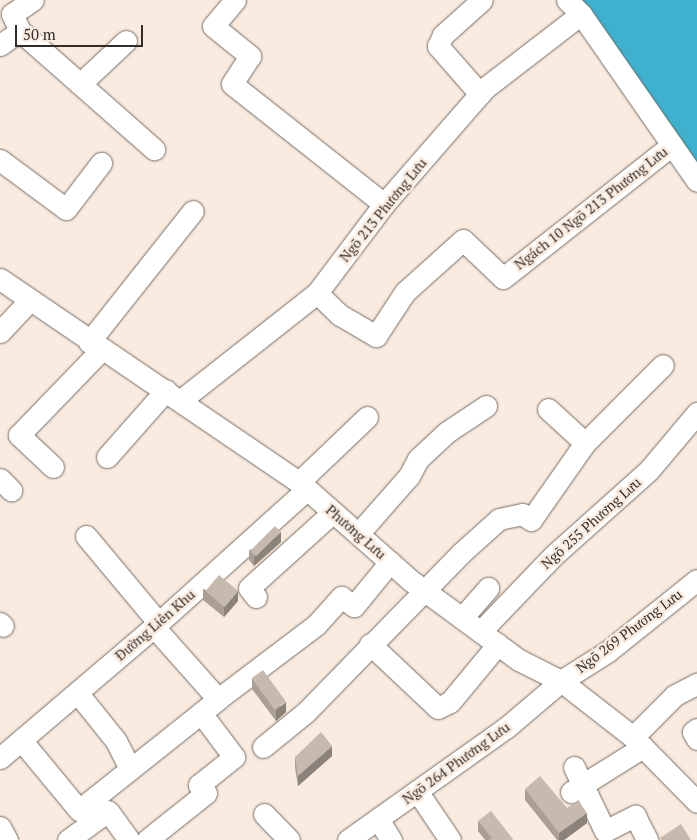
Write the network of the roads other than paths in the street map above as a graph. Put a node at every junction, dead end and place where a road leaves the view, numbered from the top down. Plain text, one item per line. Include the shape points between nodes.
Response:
1 (33, 0) edge
2 (234, 0) edge
3 (482, 0) edge
4 (574, 7) edge
5 (20, 32) junction
6 (126, 41) dead end
7 (0, 44) edge
8 (80, 84) junction
9 (480, 94) junction
10 (672, 144) junction
11 (154, 149) dead end
12 (0, 160) edge
13 (101, 163) dead end
14 (697, 181) edge
15 (384, 204) junction
16 (193, 211) dead end
17 (0, 279) edge
18 (317, 292) junction
19 (29, 301) junction
20 (0, 332) edge
21 (95, 346) junction
22 (663, 364) dead end
23 (174, 395) junction
24 (486, 406) dead end
25 (548, 410) dead end
26 (697, 414) edge
27 (367, 417) dead end
28 (586, 443) junction
29 (106, 457) dead end
30 (54, 467) dead end
31 (303, 486) junction
32 (333, 512) junction
33 (358, 534) junction
34 (86, 536) dead end
35 (390, 562) junction
36 (697, 580) edge
37 (488, 588) dead end
38 (426, 592) junction
39 (256, 597) dead end
40 (462, 618) junction
41 (156, 624) junction
42 (481, 631) junction
43 (370, 644) junction
44 (498, 644) junction
45 (561, 681) junction
46 (697, 684) edge
47 (218, 699) junction
48 (84, 701) dead end
49 (201, 713) junction
50 (697, 729) edge
51 (697, 739) edge
52 (21, 740) junction
53 (638, 742) junction
54 (262, 747) dead end
55 (0, 758) edge
56 (130, 769) junction
57 (417, 791) junction
58 (697, 802) edge
59 (264, 814) dead end
60 (378, 819) junction
61 (0, 827) edge
62 (8, 840) edge
63 (68, 840) edge
64 (129, 840) edge
65 (147, 840) edge
66 (289, 840) edge
67 (348, 840) edge
68 (391, 840) edge
69 (450, 840) edge
70 (647, 840) edge

1 - 5 street via 12,14
2 - 15 street via 213,26 250,56 232,84
3 - 9 street via 444,35 438,46
4 - 9 street, Ngõ 213 Phương Lưu via 527,55
4 - 10 street
5 - 7 street
5 - 8 street
6 - 8 street
8 - 11 street
9 - 15 street, Ngõ 213 Phương Lưu
10 - 14 street
10 - 18 street, Ngách 10 Ngõ 213 Phương Lưu via 503,278 463,240 405,292 376,336 340,315
12 - 13 street via 66,209
15 - 18 street, Ngõ 213 Phương Lưu
16 - 21 street
17 - 19 street, Phương Lưu
18 - 23 street, Ngõ 213 Phương Lưu
19 - 20 street
19 - 21 street, Phương Lưu
21 - 23 street, Phương Lưu
21 - 30 street via 19,435
22 - 28 street
23 - 29 street, Ngõ 213 Phương Lưu
23 - 31 street, Phương Lưu
24 - 33 street via 447,432 418,459 409,476
25 - 28 street
26 - 42 street, Ngõ 255 Phương Lưu via 649,470 554,555
27 - 31 street, Đường Liên Khu
28 - 38 street via 532,520 522,514 499,519 460,554
31 - 32 street, Phương Lưu
31 - 41 street, Đường Liên Khu
32 - 33 street, Phương Lưu
32 - 39 street via 249,588
33 - 35 street, Phương Lưu
34 - 41 street
35 - 38 street, Phương Lưu
35 - 47 street via 354,606 341,597 316,625
36 - 45 street, Ngõ 269 Phương Lưu via 607,652
37 - 40 street
38 - 40 street, Phương Lưu
38 - 43 street
40 - 42 street, Phương Lưu
41 - 47 street
41 - 52 street, Đường Liên Khu
42 - 44 street, Phương Lưu
43 - 44 street via 438,708 450,702
43 - 54 street via 306,712
44 - 45 street, Phương Lưu via 519,660
45 - 53 street, Phương Lưu
45 - 57 street, Ngõ 264 Phương Lưu via 507,727
46 - 53 street via 675,695
47 - 49 street
48 - 56 street via 116,741
49 - 56 street
49 - 65 street via 234,757 199,785 206,793
50 - 51 street via 692,732
52 - 55 street, Đường Liên Khu
52 - 56 street via 79,810
53 - 58 street, Phương Lưu
53 - 70 street via 576,781 605,831 635,816
57 - 60 street, Ngõ 264 Phương Lưu
57 - 69 street
59 - 66 street
60 - 67 street, Ngõ 264 Phương Lưu
60 - 68 street
61 - 62 street
63 - 64 street via 108,812

